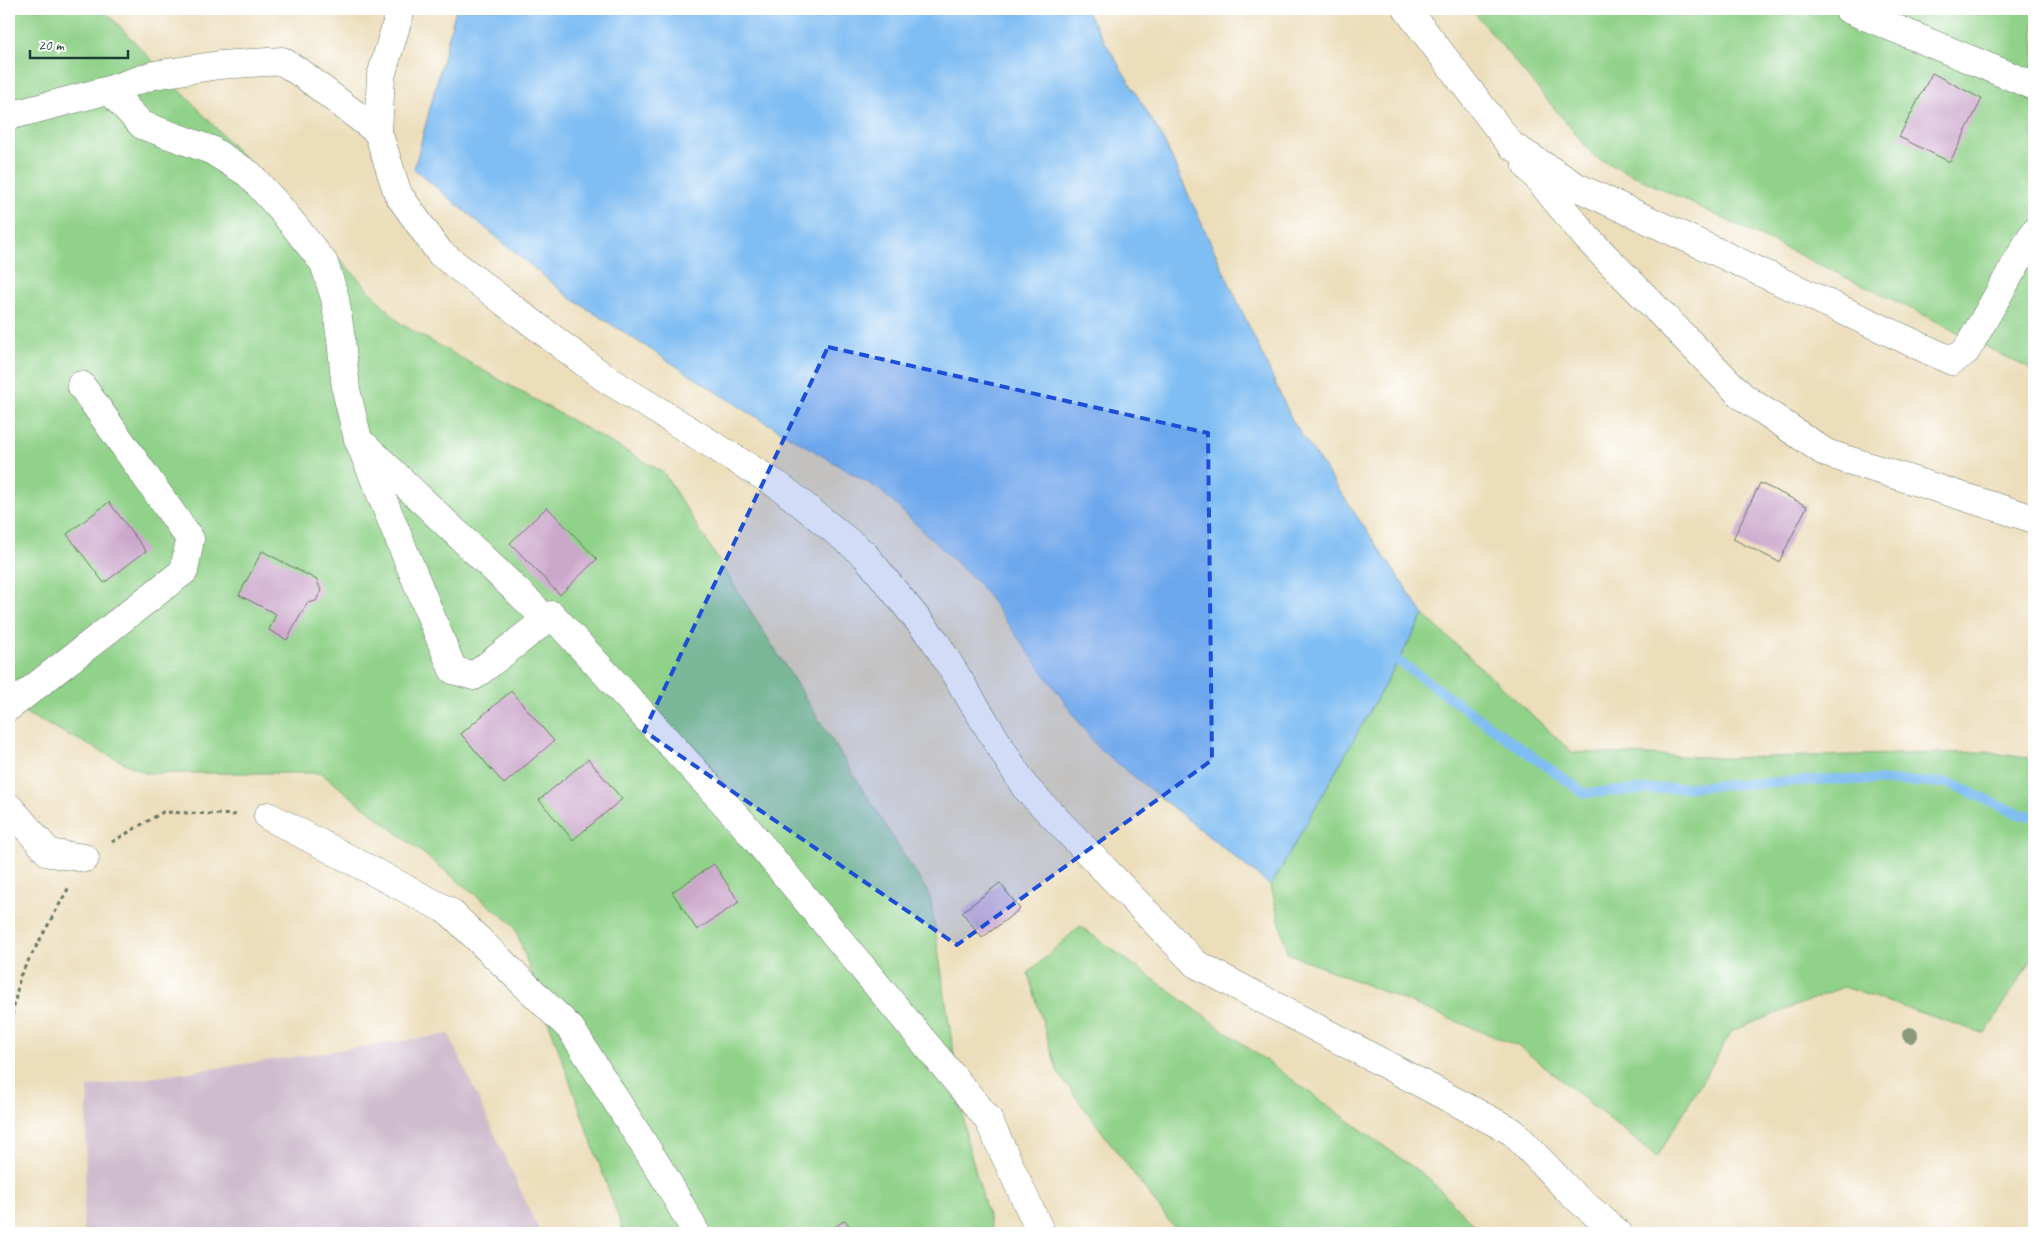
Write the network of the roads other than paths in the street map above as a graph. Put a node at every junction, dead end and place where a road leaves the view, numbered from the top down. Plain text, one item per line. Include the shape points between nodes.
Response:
1 (401, 9) edge
2 (1407, 9) edge
3 (1848, 9) edge
4 (2034, 86) edge
5 (109, 90) junction
6 (9, 116) edge
7 (378, 132) junction
8 (1511, 145) junction
9 (2034, 232) edge
10 (81, 386) dead end
11 (358, 439) junction
12 (2034, 519) edge
13 (534, 607) dead end
14 (9, 707) edge
15 (9, 808) edge
16 (268, 816) road end
17 (85, 858) road end
18 (696, 1233) edge
19 (1041, 1233) edge
20 (1618, 1233) edge

1 - 7 street via 381,76
2 - 8 street
3 - 4 street
5 - 6 street
5 - 7 street via 154,75 282,61
5 - 11 street via 142,125 212,150 249,174 324,263 335,298 346,390
7 - 20 street via 398,194 440,253 605,378 782,488 865,556 935,641 1025,787 1196,964 1513,1132 1572,1194
8 - 9 street via 1577,187 1952,361 1966,351
8 - 12 street via 1587,238 1742,396 1826,454
10 - 14 street via 190,539 184,571
11 - 13 street
11 - 19 street via 453,670 474,676 552,615 740,820 988,1119
15 - 17 street via 49,853
16 - 18 street via 450,912 564,1022 662,1172

